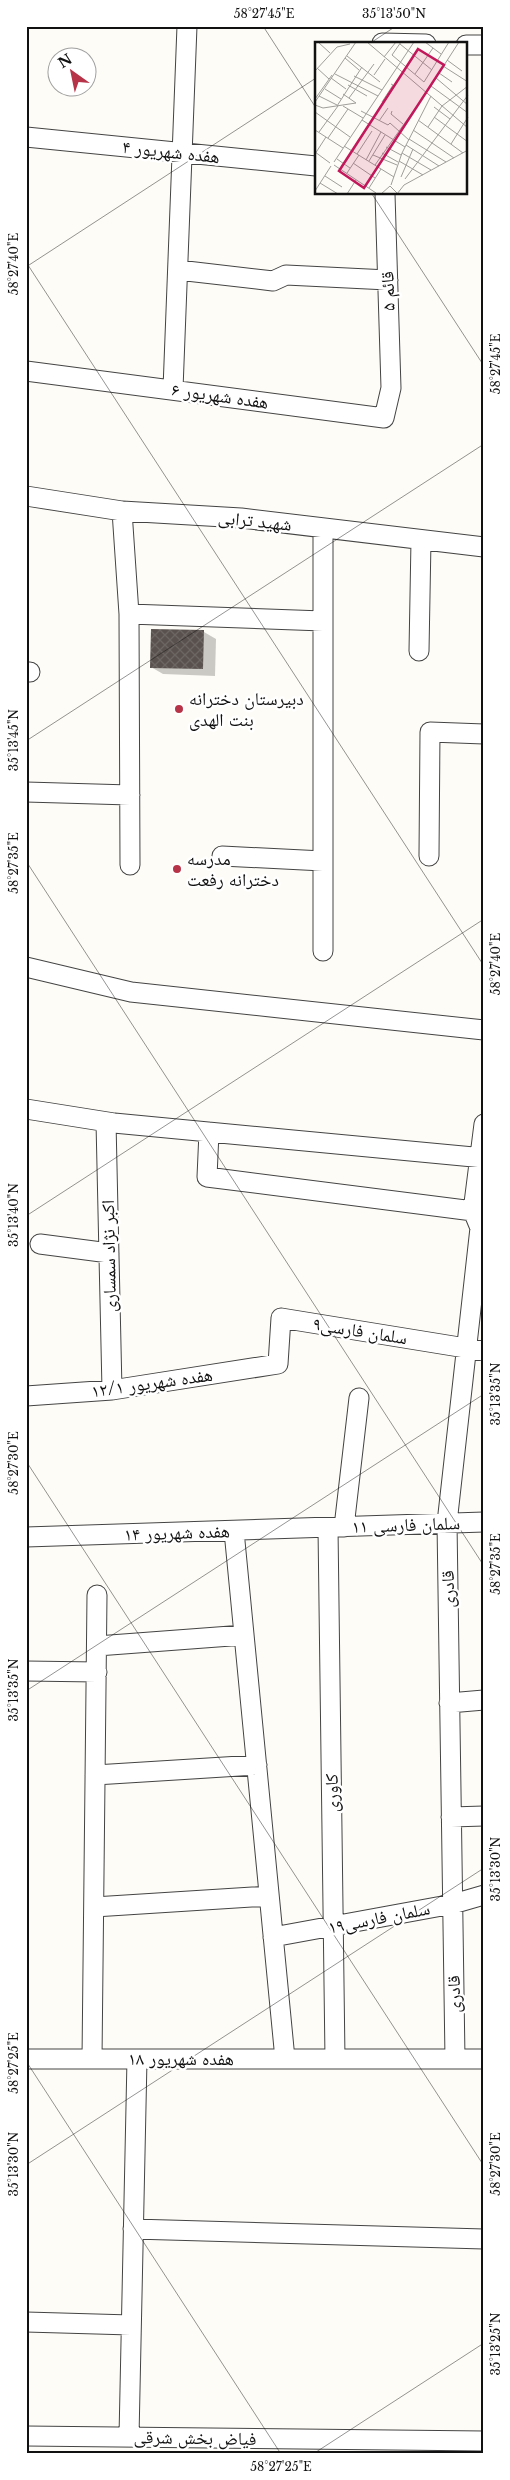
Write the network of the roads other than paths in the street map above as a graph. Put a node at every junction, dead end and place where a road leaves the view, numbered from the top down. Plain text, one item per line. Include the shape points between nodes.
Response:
1 (187, 26) edge
2 (382, 38) edge
3 (411, 42) edge
4 (468, 45) edge
5 (484, 45) edge
6 (26, 138) edge
7 (182, 153) junction
8 (315, 166) edge
9 (385, 195) edge
10 (178, 270) junction
11 (388, 280) junction
12 (26, 371) edge
13 (391, 388) joint
14 (173, 389) junction
15 (26, 496) edge
16 (122, 511) junction
17 (323, 528) junction
18 (422, 540) junction
19 (484, 547) edge
20 (129, 614) junction
21 (323, 621) junction
22 (419, 651) dead end
23 (484, 734) edge
24 (26, 792) edge
25 (130, 795) junction
26 (222, 856) dead end
27 (429, 856) dead end
28 (323, 861) junction
29 (130, 865) dead end
30 (323, 951) dead end
31 (26, 966) edge
32 (484, 1030) edge
33 (26, 1109) edge
34 (106, 1122) junction
35 (484, 1124) edge
36 (209, 1132) junction
37 (482, 1158) edge
38 (473, 1211) junction
39 (482, 1228) edge
40 (40, 1244) dead end
41 (109, 1253) junction
42 (475, 1349) edge
43 (278, 1364) joint
44 (112, 1390) junction
45 (26, 1396) edge
46 (359, 1398) dead end
47 (484, 1522) edge
48 (447, 1523) junction
49 (336, 1527) junction
50 (234, 1531) junction
51 (26, 1538) edge
52 (97, 1595) dead end
53 (244, 1636) junction
54 (97, 1646) junction
55 (26, 1671) edge
56 (97, 1672) junction
57 (484, 1700) edge
58 (450, 1703) junction
59 (257, 1765) junction
60 (95, 1775) junction
61 (484, 1816) edge
62 (451, 1818) junction
63 (484, 1895) edge
64 (270, 1896) junction
65 (452, 1904) junction
66 (94, 1907) junction
67 (333, 1926) junction
68 (274, 1938) junction
69 (26, 2059) edge
70 (92, 2059) junction
71 (137, 2059) junction
72 (285, 2059) junction
73 (336, 2059) junction
74 (455, 2059) junction
75 (484, 2059) edge
76 (133, 2229) junction
77 (484, 2239) edge
78 (26, 2322) edge
79 (131, 2325) junction
80 (26, 2436) edge
81 (129, 2437) junction
82 (484, 2441) edge
83 (331, 2446) edge

1 - 7 street
2 - 3 street
4 - 5 street
6 - 7 street, هفده شهریور ۴
7 - 8 street, هفده شهریور ۴
7 - 10 street
9 - 11 street, قائم ۵
10 - 11 street via 273,281 286,275
10 - 14 street
11 - 13 street, قائم ۵
12 - 14 street, هفده شهریور ۶
13 - 14 street, هفده شهریور ۶ via 384,418
15 - 16 street, شهید ترابی
16 - 17 street, شهید ترابی via 241,518
16 - 20 street
17 - 18 street, شهید ترابی
17 - 21 street
18 - 19 street, شهید ترابی
18 - 22 street
20 - 21 street
20 - 25 street
21 - 28 street
23 - 27 street via 430,732
24 - 25 street
25 - 29 street
26 - 28 street
28 - 30 street
31 - 32 street via 131,992
33 - 34 street
34 - 36 street
34 - 41 street, اکبر نژاد سمساری
35 - 37 street, قادری
36 - 37 street
36 - 38 street via 207,1177
37 - 38 street, قادری
38 - 39 street, قادری
39 - 42 street, قادری
40 - 41 street
41 - 44 street, اکبر نژاد سمساری
42 - 43 street, سلمان فارسی۹ via 281,1318
42 - 48 street, قادری
43 - 44 street, هفده شهریور ۱۲/۱
44 - 45 street, هفده شهریور ۱۲/۱
46 - 49 street, کاوری
47 - 48 street, سلمان فارسی ۱۱
48 - 49 street, سلمان فارسی ۱۱
48 - 58 street, قادری
49 - 50 street, هفده شهریور ۱۴
49 - 67 street, کاوری
50 - 51 street, هفده شهریور ۱۴
50 - 53 street
52 - 54 street
53 - 54 street
53 - 59 street
54 - 56 street
55 - 56 street
56 - 60 street
57 - 58 street
58 - 62 street, قادری
59 - 60 street
59 - 64 street
60 - 66 street
61 - 62 street
62 - 65 street, قادری
63 - 65 street, سلمان فارسی۱۹
64 - 66 street
64 - 68 street
65 - 67 street, سلمان فارسی۱۹
65 - 74 street, قادری
66 - 70 street
67 - 68 street, سلمان فارسی۱۹
67 - 73 street, کاوری
68 - 72 street
69 - 70 street, هفده شهریور ۱۸
70 - 71 street, هفده شهریور ۱۸
71 - 72 street, هفده شهریور ۱۸
71 - 76 street
72 - 73 street, هفده شهریور ۱۸
73 - 74 street, هفده شهریور ۱۸
74 - 75 street, هفده شهریور ۱۸
76 - 77 street
76 - 79 street
78 - 79 street
79 - 81 street
80 - 81 street, فیاض بخش شرقی
81 - 83 street, فیاض بخش شرقی
82 - 83 street, فیاض بخش شرقی

